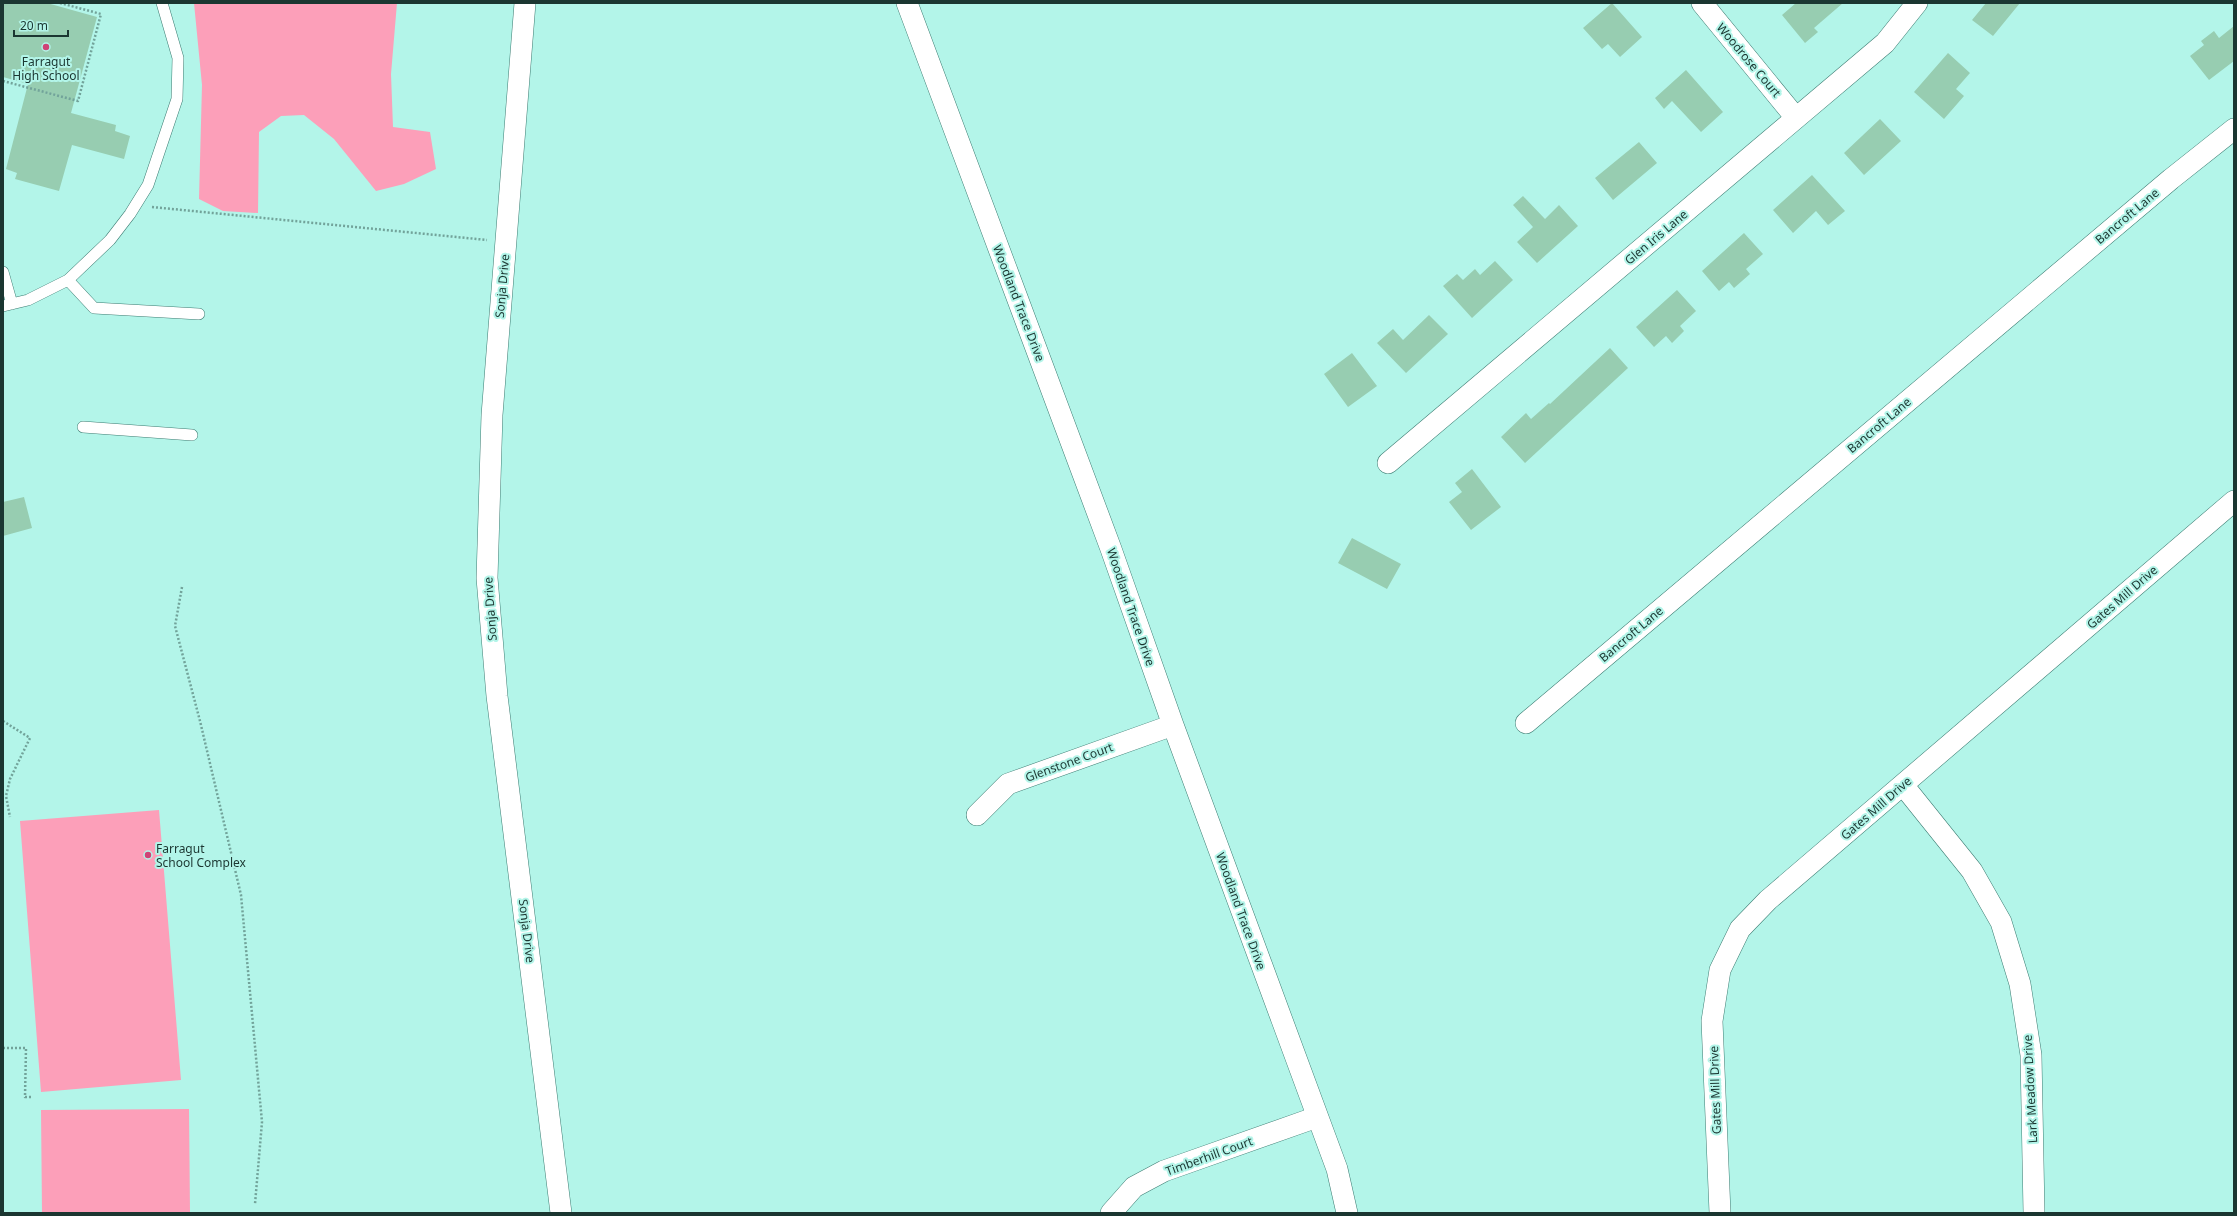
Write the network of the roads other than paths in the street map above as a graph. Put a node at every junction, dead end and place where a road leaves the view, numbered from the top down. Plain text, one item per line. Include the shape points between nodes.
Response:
1 (162, 3) edge
2 (525, 3) edge
3 (907, 3) edge
4 (1702, 3) edge
5 (1917, 3) edge
6 (1796, 118) junction
7 (2234, 129) edge
8 (3, 272) edge
9 (68, 280) junction
10 (8, 305) edge
11 (198, 314) dead end
12 (83, 427) dead end
13 (192, 435) dead end
14 (1388, 463) dead end
15 (2234, 501) edge
16 (1526, 723) dead end
17 (1173, 725) junction
18 (1903, 785) junction
19 (976, 816) dead end
20 (1317, 1117) junction
21 (562, 1213) edge
22 (1111, 1213) edge
23 (1347, 1213) edge
24 (1720, 1213) edge
25 (2034, 1213) edge

1 - 9 lane via 178,58 177,99 148,185 110,240
2 - 21 street, Sonja Drive via 492,415 487,578 497,696
3 - 17 street, Woodland Trace Drive via 1111,548
4 - 6 street, Woodrose Court
5 - 6 street, Glen Iris Lane via 1885,43
6 - 14 street, Glen Iris Lane
7 - 16 street, Bancroft Lane via 2152,195
8 - 10 lane
9 - 10 lane via 41,295
9 - 11 lane via 94,308
12 - 13 lane
15 - 18 street, Gates Mill Drive
17 - 19 street, Glenstone Court via 1008,784
17 - 20 street, Woodland Trace Drive
18 - 24 street, Gates Mill Drive via 1768,900 1740,929 1720,970 1712,1021
18 - 25 street, Lark Meadow Drive via 1972,871 2001,922 2018,977 2031,1055
20 - 22 street, Timberhill Court via 1164,1171 1134,1187
20 - 23 street, Woodland Trace Drive via 1337,1169

